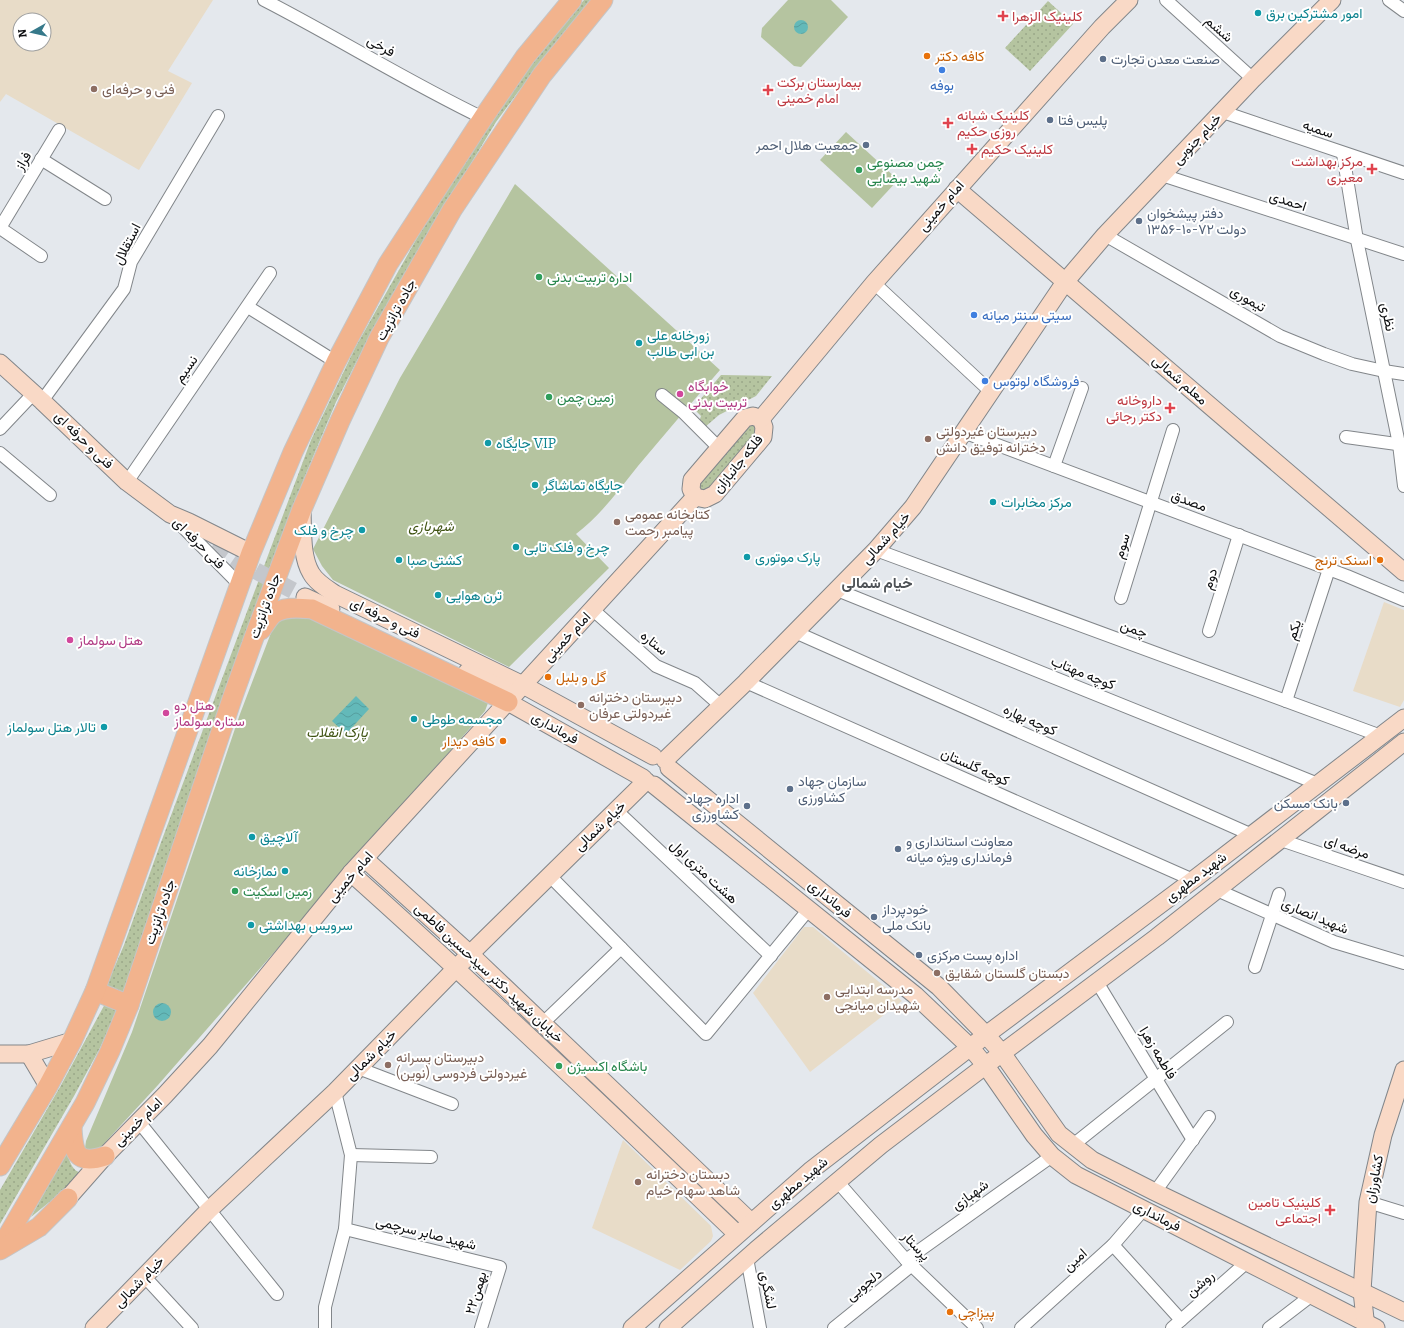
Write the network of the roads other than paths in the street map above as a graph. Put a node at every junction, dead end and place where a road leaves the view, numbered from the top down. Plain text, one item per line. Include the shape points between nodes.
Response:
1 (264, 0) edge
2 (572, 0) edge
3 (604, 0) edge
4 (1129, 0) edge
5 (1166, 0) edge
6 (1332, 0) edge
7 (1389, 0) edge
8 (1404, 11) edge
9 (1253, 79) junction
10 (1223, 112) junction
11 (218, 116) dead end
12 (483, 118) junction
13 (59, 130) dead end
14 (1343, 154) junction
15 (41, 159) junction
16 (1404, 174) edge
17 (1162, 175) junction
18 (957, 189) junction
19 (104, 199) dead end
20 (0, 228) edge
21 (1105, 235) junction
22 (1357, 240) junction
23 (1404, 254) edge
24 (41, 256) dead end
25 (270, 273) dead end
26 (874, 282) junction
27 (1065, 282) junction
28 (248, 307) junction
29 (336, 362) junction
30 (1, 366) edge
31 (1384, 371) junction
32 (1404, 374) edge
33 (1082, 388) dead end
34 (990, 391) junction
35 (662, 395) dead end
36 (38, 397) junction
37 (761, 419) junction
38 (0, 429) edge
39 (1173, 430) dead end
40 (963, 432) junction
41 (1346, 437) dead end
42 (1401, 444) edge
43 (719, 448) junction
44 (0, 453) edge
45 (1054, 466) junction
46 (127, 482) junction
47 (1404, 486) edge
48 (50, 495) dead end
49 (695, 497) junction
50 (1151, 503) junction
51 (302, 509) junction
52 (170, 514) junction
53 (1238, 535) junction
54 (876, 550) junction
55 (251, 553) junction
56 (1329, 569) junction
57 (1404, 572) edge
58 (240, 585) junction
59 (837, 590) junction
60 (305, 597) tunnel mouth
61 (1121, 598) dead end
62 (1404, 600) edge
63 (592, 609) junction
64 (1209, 631) dead end
65 (795, 632) junction
66 (252, 643) junction
67 (746, 682) junction
68 (515, 694) junction
69 (1286, 701) junction
70 (721, 706) junction
71 (1404, 718) edge
72 (1381, 736) junction
73 (1404, 742) edge
74 (662, 761) junction
75 (648, 781) junction
76 (1318, 784) junction
77 (616, 810) junction
78 (730, 818) junction
79 (717, 835) junction
80 (1252, 835) junction
81 (1280, 840) junction
82 (365, 859) junction
83 (351, 873) junction
84 (549, 875) junction
85 (1193, 880) junction
86 (1404, 882) edge
87 (1217, 890) junction
88 (1279, 894) dead end
89 (809, 910) junction
90 (846, 912) junction
91 (1272, 915) junction
92 (833, 928) junction
93 (621, 948) junction
94 (470, 954) junction
95 (771, 956) junction
96 (1404, 963) edge
97 (1255, 967) dead end
98 (457, 968) junction
99 (1097, 982) junction
100 (95, 991) junction
101 (129, 1005) junction
102 (1227, 1022) dead end
103 (543, 1024) junction
104 (986, 1035) junction
105 (72, 1041) junction
106 (970, 1047) junction
107 (1002, 1053) junction
108 (0, 1054) edge
109 (29, 1054) junction
110 (986, 1066) junction
111 (358, 1068) junction
112 (1404, 1070) edge
113 (1156, 1079) junction
114 (48, 1086) junction
115 (335, 1092) junction
116 (452, 1104) dead end
117 (1209, 1117) dead end
118 (138, 1122) junction
119 (72, 1126) junction
120 (1193, 1140) junction
121 (1073, 1145) junction
122 (351, 1155) junction
123 (105, 1156) junction
124 (1052, 1156) junction
125 (431, 1157) dead end
126 (0, 1166) edge
127 (837, 1181) junction
128 (1155, 1192) junction
129 (68, 1198) joint
130 (1368, 1202) junction
131 (1144, 1209) junction
132 (209, 1210) junction
133 (1402, 1210) edge
134 (751, 1222) junction
135 (345, 1229) junction
136 (737, 1234) junction
137 (1113, 1245) junction
138 (0, 1250) edge
139 (747, 1258) junction
140 (1247, 1262) junction
141 (909, 1263) junction
142 (500, 1267) joint
143 (144, 1276) junction
144 (1362, 1291) junction
145 (277, 1294) dead end
146 (1312, 1295) junction
147 (1404, 1312) edge
148 (848, 1323) edge
149 (1177, 1324) edge
150 (1369, 1326) edge
151 (974, 1327) edge
152 (94, 1328) edge
153 (192, 1328) edge
154 (325, 1328) edge
155 (481, 1328) edge
156 (632, 1328) edge
157 (669, 1328) edge
158 (760, 1328) edge
159 (834, 1328) edge
160 (1021, 1328) edge
161 (1269, 1328) edge

1 - 12 street, فرخی via 448,102
2 - 12 main road, جاده ترانزیت via 525,57
3 - 51 main road, جاده ترانزیت via 542,75 452,210 379,338
4 - 18 main road, امام خمینی
5 - 9 street, ششم
6 - 9 main road, خیام جنوبی
7 - 8 street
9 - 10 main road, خیام جنوبی
10 - 14 street, سميه
10 - 17 main road, خیام جنوبی
11 - 36 street, استقلال via 131,262 124,289
12 - 29 main road, جاده ترانزیت via 388,264
13 - 15 street, فراز
14 - 16 street, سميه
14 - 22 street, نظری
15 - 19 street
15 - 20 street, فراز
17 - 21 main road, خیام جنوبی
17 - 22 street, احمدی
18 - 26 main road, امام خمینی
18 - 27 main road, معلم شمالی
20 - 24 street
21 - 27 main road, خیام جنوبی
21 - 31 street, تیموری via 1280,336 1331,357
22 - 23 street, احمدی
22 - 31 street, نظری
25 - 28 street, نسيم
26 - 34 street
26 - 37 main road, امام خمینی
27 - 34 main road, خیام شمالی
27 - 57 main road, معلم شمالی
28 - 29 street
28 - 46 street, نسيم
29 - 55 main road, جاده ترانزیت via 293,452
30 - 36 main road, فنی و حرفه ای
31 - 32 street, تیموری
31 - 42 street, نظری
33 - 45 street
34 - 40 main road, خیام شمالی
35 - 43 street
36 - 38 street, استقلال
36 - 46 main road, فنی و حرفه ای
37 - 43 main road, فلکه جانبازان via 753,416 745,418
37 - 49 main road, فلکه جانبازان via 764,427 763,437 715,494 705,499
39 - 50 street, سوم
40 - 45 street, مصدق
40 - 54 main road, خیام شمالی via 913,507
41 - 42 street
42 - 47 street, نظری
43 - 49 main road, فلکه جانبازان via 692,480 691,489
44 - 48 street
45 - 50 street, مصدق
46 - 52 main road, فنی و حرفه ای
49 - 63 main road, امام خمینی
50 - 53 street, مصدق
50 - 61 street, سوم
51 - 66 main road, جاده ترانزیت
51 - 68 main road, فنی و حرفه ای via 303,550 311,573 321,584
52 - 55 main road, فنی حرفه ای
52 - 58 street, فنی حرفه ای
53 - 56 street, مصدق
53 - 64 street, دوم
54 - 59 main road, خیام شمالی
54 - 69 street, چمن
55 - 58 main road, جاده ترانزیت
56 - 62 street, مصدق
56 - 69 street, یکم
58 - 100 main road, جاده ترانزیت
59 - 65 main road, خیام شمالی
59 - 76 street, کوچه مهتاب
60 - 68 main road
63 - 68 main road, امام خمینی
63 - 70 street, ستاره via 656,666 695,683
65 - 67 main road, خیام شمالی
65 - 80 street, کوچه بهاره
66 - 68 main road via 272,615 284,610 312,609
66 - 101 main road, جاده ترانزیت
67 - 70 main road, خیام شمالی
67 - 85 street, کوچه گلستان
68 - 74 main road, فرمانداری
68 - 75 main road, فرمانداری
68 - 82 main road, امام خمینی
69 - 72 street, چمن
70 - 74 main road, خیام شمالی
71 - 72 main road, شهید مطهری
72 - 76 main road, شهید مطهری
73 - 81 main road, شهید مطهری
74 - 75 main road via 645,761 642,764 641,773
74 - 75 main road via 670,772 666,780 662,783
74 - 78 main road, فرمانداری
75 - 77 main road, خیام شمالی
75 - 79 main road, فرمانداری
76 - 80 main road, شهید مطهری
77 - 84 main road, خیام شمالی
77 - 95 street, هشت متری اول
78 - 79 main road
78 - 90 main road, فرمانداری
79 - 89 main road, فرمانداری
80 - 85 main road, شهید مطهری
81 - 86 street, مرضه ای
81 - 87 main road, شهید مطهری
82 - 83 main road, امام خمینی
82 - 94 main road, خیابان شهید دکتر سیدحسین فاطمی
83 - 98 main road, خیابان شهید دکتر سیدحسین فاطمی
83 - 118 main road, امام خمینی via 210,1046
84 - 93 street
84 - 94 main road, خیام شمالی
85 - 104 main road, شهید مطهری
87 - 91 street, شهید انصاری
87 - 99 main road, شهید مطهری
88 - 91 street
89 - 92 main road, فرمانداری
89 - 95 street
90 - 92 main road
90 - 104 main road, فرمانداری via 939,987
91 - 96 street, شهید انصاری via 1334,942
91 - 97 street
92 - 106 main road, فرمانداری via 916,995
93 - 95 street via 706,1034
93 - 103 street
94 - 98 main road, خیام شمالی
94 - 103 main road, خیابان شهید دکتر سیدحسین فاطمی
98 - 111 main road, خیام شمالی
98 - 136 main road, خیابان شهید دکتر سیدحسین فاطمی
99 - 107 main road, شهید مطهری
99 - 113 street, فاطمه زهرا
100 - 101 main road
100 - 105 main road, جاده ترانزیت
101 - 119 main road, جاده ترانزیت via 110,1051
102 - 113 street
103 - 134 main road, خیابان شهید دکتر سیدحسین فاطمی
104 - 106 main road, شهید مطهری
104 - 107 main road, فرمانداری
105 - 109 main road
105 - 114 main road, جاده ترانزیت
106 - 110 main road, فرمانداری
106 - 134 main road, شهید مطهری via 810,1171
107 - 110 main road, شهید مطهری
107 - 121 main road, فرمانداری via 1059,1134
108 - 109 main road
109 - 114 main road
110 - 124 main road, فرمانداری via 1034,1135
110 - 127 main road, شهید مطهری
111 - 115 main road, خیام شمالی
111 - 116 street
112 - 130 main road, کشاورزان via 1383,1135
113 - 120 street, فاطمه زهرا
113 - 121 street
114 - 126 main road, جاده ترانزیت
115 - 122 street
115 - 132 main road, خیام شمالی
117 - 120 street
118 - 123 main road, امام خمینی
118 - 132 street
119 - 123 main road via 73,1146 78,1155 86,1160
119 - 138 main road, جاده ترانزیت
120 - 128 street
121 - 128 main road, فرمانداری via 1092,1160
122 - 125 street
122 - 135 street
123 - 129 main road, امام خمینی
124 - 131 main road, فرمانداری via 1076,1175
124 - 141 street, شهبازی
127 - 139 main road, شهید مطهری
127 - 141 street, پرستار
128 - 131 main road
128 - 144 main road, فرمانداری
129 - 138 main road, امام خمینی via 39,1227
130 - 133 street
130 - 144 main road, کشاورزان
131 - 137 street, امین
131 - 140 main road, فرمانداری
132 - 143 main road, خیام شمالی
132 - 145 street
134 - 136 main road, شهید مطهری
135 - 142 street, شهید صابر سرچمی
135 - 154 street via 325,1307
136 - 156 main road, شهید مطهری
137 - 149 street
137 - 160 street, امین
139 - 157 main road, شهید مطهری
139 - 158 street, لشگری
140 - 146 main road, فرمانداری
140 - 149 street, روشن
141 - 148 street, دلجویی
141 - 151 street, پرستار
142 - 155 street, ۲۲بهمن
143 - 152 main road, خیام شمالی
143 - 153 street
144 - 147 main road, فرمانداری
144 - 150 main road, کشاورزان
146 - 150 main road, فرمانداری
146 - 161 street
148 - 159 street, دلجویی

